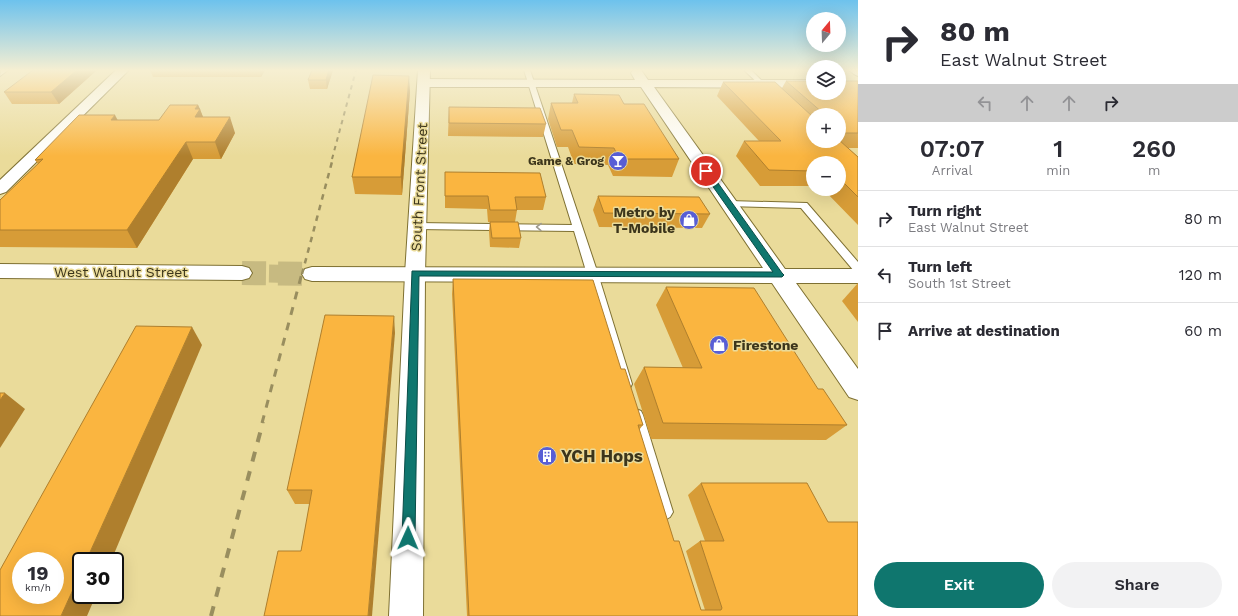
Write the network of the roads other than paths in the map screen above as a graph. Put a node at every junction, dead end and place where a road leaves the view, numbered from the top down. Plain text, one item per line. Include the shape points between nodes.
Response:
1 (93, 99) edge
2 (423, 99) edge
3 (536, 99) edge
4 (655, 99) edge
5 (0, 189) edge
6 (729, 204) junction
7 (417, 226) junction
8 (578, 228) junction
9 (858, 269) edge
10 (0, 271) edge
11 (242, 273) dead end
12 (312, 274) tunnel mouth
13 (415, 274) junction
14 (593, 274) junction
15 (779, 275) junction
16 (858, 276) edge
17 (858, 389) edge
18 (669, 525) edge
19 (406, 616) edge

1 - 5 street
2 - 7 street, South Front Street
3 - 8 lane
4 - 6 street
6 - 9 lane via 804,205
6 - 15 street
8 -> 7 lane
7 - 13 street, South Front Street
8 - 14 lane
10 - 11 street, West Walnut Street
12 - 13 street
13 - 14 street
13 - 19 street, South Front Street
14 - 15 street
14 - 18 lane
15 - 16 street
15 - 17 street

